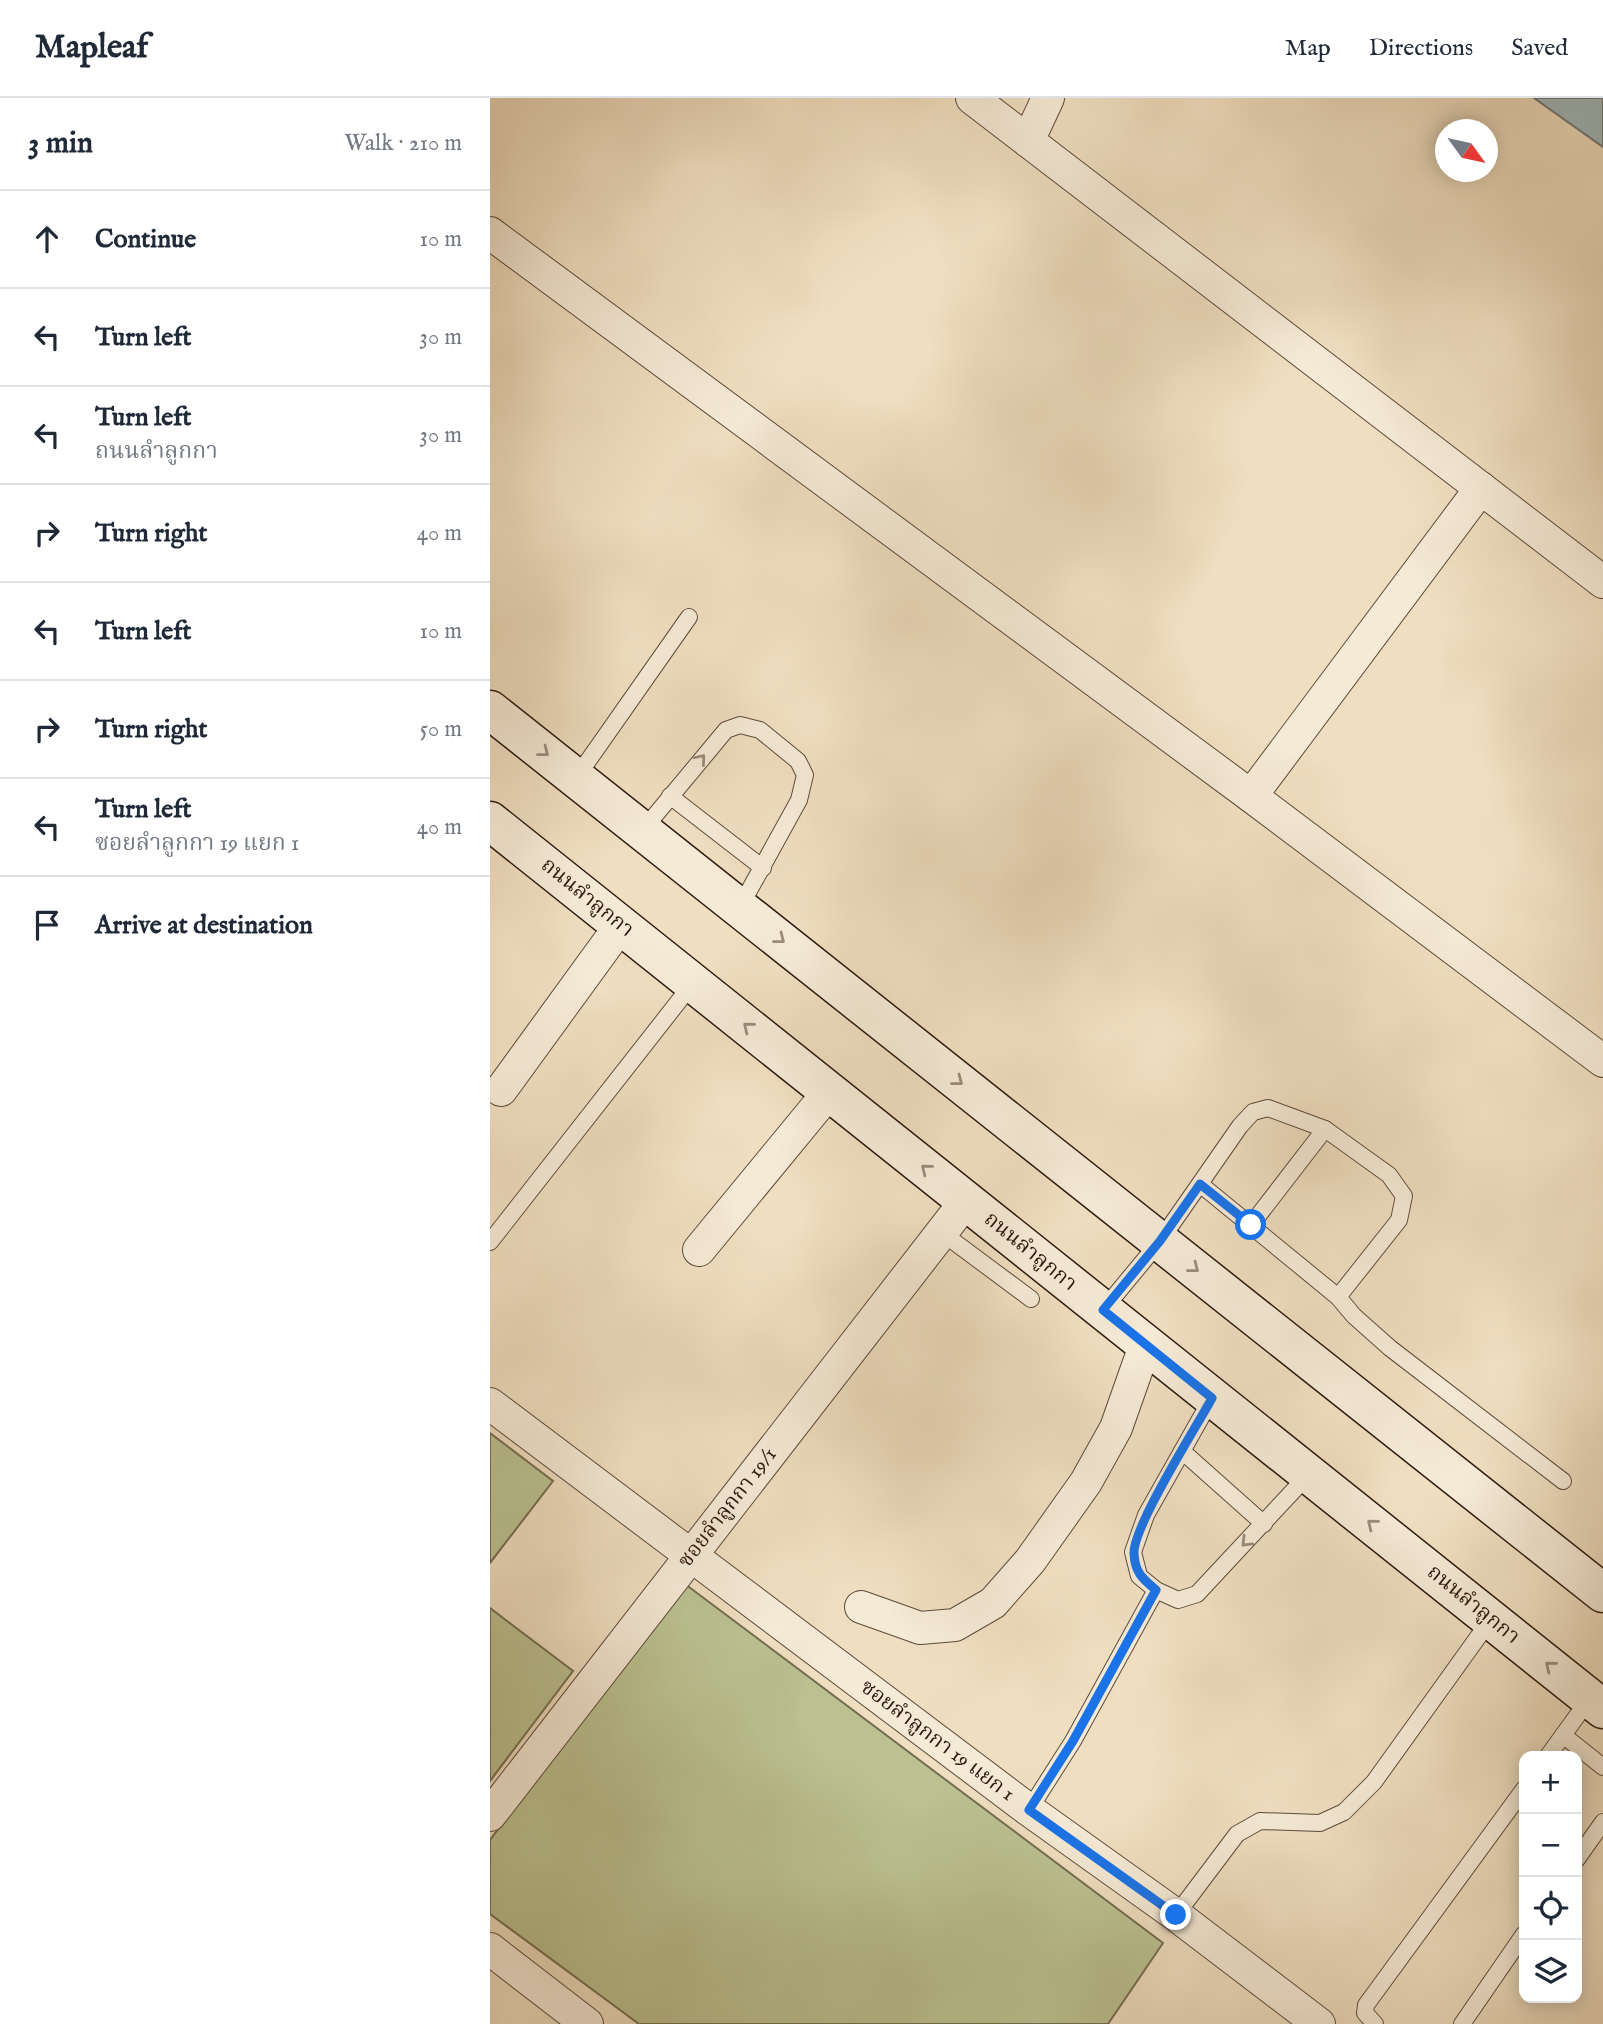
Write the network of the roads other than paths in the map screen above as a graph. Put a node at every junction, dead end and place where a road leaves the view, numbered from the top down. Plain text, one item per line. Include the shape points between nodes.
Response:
1 (972, 98) edge
2 (1048, 98) edge
3 (1028, 141) junction
4 (490, 233) edge
5 (1481, 488) junction
6 (1603, 582) edge
7 (689, 617) dead end
8 (490, 710) edge
9 (576, 778) junction
10 (670, 796) junction
11 (1251, 796) junction
12 (490, 821) edge
13 (642, 831) junction
14 (763, 868) junction
15 (740, 908) junction
16 (621, 925) junction
17 (693, 983) junction
18 (1603, 1061) edge
19 (501, 1090) dead end
20 (829, 1092) junction
21 (1325, 1129) junction
22 (1200, 1184) junction
23 (966, 1201) junction
24 (1251, 1225) junction
25 (941, 1232) junction
26 (1160, 1241) junction
27 (490, 1242) edge
28 (699, 1250) dead end
29 (1338, 1297) junction
30 (1031, 1298) dead end
31 (1103, 1310) junction
32 (1146, 1343) junction
33 (1212, 1398) junction
34 (490, 1404) edge
35 (1182, 1451) junction
36 (1309, 1474) junction
37 (1563, 1481) dead end
38 (1264, 1524) junction
39 (691, 1556) junction
40 (1156, 1590) junction
41 (1603, 1593) edge
42 (861, 1607) dead end
43 (1490, 1619) junction
44 (1596, 1704) edge
45 (1563, 1735) junction
46 (1552, 1751) edge
47 (1603, 1767) edge
48 (1519, 1795) edge
49 (1029, 1810) junction
50 (490, 1815) edge
51 (1603, 1822) edge
52 (1582, 1852) edge
53 (1176, 1915) junction
54 (1520, 1940) edge
55 (490, 1949) edge
56 (587, 2024) edge
57 (1319, 2024) edge
58 (1375, 2024) edge
59 (1462, 2024) edge

1 - 3 street
2 - 3 street
3 - 5 street
4 - 11 street
5 - 6 street
5 - 11 street
7 - 9 lane
8 -> 9 main road
9 - 13 main road
10 - 13 lane
10 - 14 lane
10 -> 14 lane via 726,730 740,725 760,730 798,761 806,775 799,800
11 - 18 street
12 - 16 main road, ถนนลำลูกกา
13 - 15 main road
14 - 15 lane
15 -> 26 main road
16 - 17 main road, ถนนลำลูกกา
16 - 19 street
20 -> 17 main road, ถนนลำลูกกา
17 - 27 lane
23 -> 20 main road, ถนนลำลูกกา
20 - 28 street
21 - 22 lane via 1268,1108 1253,1112
21 - 24 lane
21 - 29 lane via 1389,1175 1404,1196 1399,1220
22 - 24 lane
22 - 26 lane
23 - 25 street, ซอยลำลูกกา 19/1
23 - 31 main road, ถนนลำลูกกา
24 - 29 lane
25 - 30 lane
25 - 39 street, ซอยลำลูกกา 19/1
26 - 31 lane
26 -> 41 main road
29 - 37 lane via 1390,1348
31 - 32 main road, ถนนลำลูกกา
32 - 33 main road, ถนนลำลูกกา
32 - 42 street via 1116,1428 1086,1482 1030,1561 993,1603 954,1625 920,1628
33 - 35 lane
33 - 36 main road, ถนนลำลูกกา
34 - 39 street, ซอยลำลูกกา 19 แยก 1
35 - 38 lane
35 - 40 lane via 1146,1516 1133,1552 1139,1576
36 - 38 lane
43 -> 36 main road, ถนนลำลูกกา
38 -> 40 lane via 1197,1594 1178,1600
39 - 49 street, ซอยลำลูกกา 19 แยก 1
39 - 50 street, ซอยลำลูกกา 19/1
40 - 49 lane via 1073,1741
44 -> 43 main road, ถนนลำลูกกา
43 - 53 lane via 1374,1782 1344,1812 1320,1823 1260,1821 1237,1834
44 - 45 lane
45 - 46 lane
45 - 47 lane
48 - 58 lane via 1366,2006 1365,2013
49 - 53 street, ซอยลำลูกกา 19 แยก 1
51 - 52 lane
53 - 57 street, ซอยลำลูกกา 19 แยก 1
54 - 59 lane
55 - 56 street

